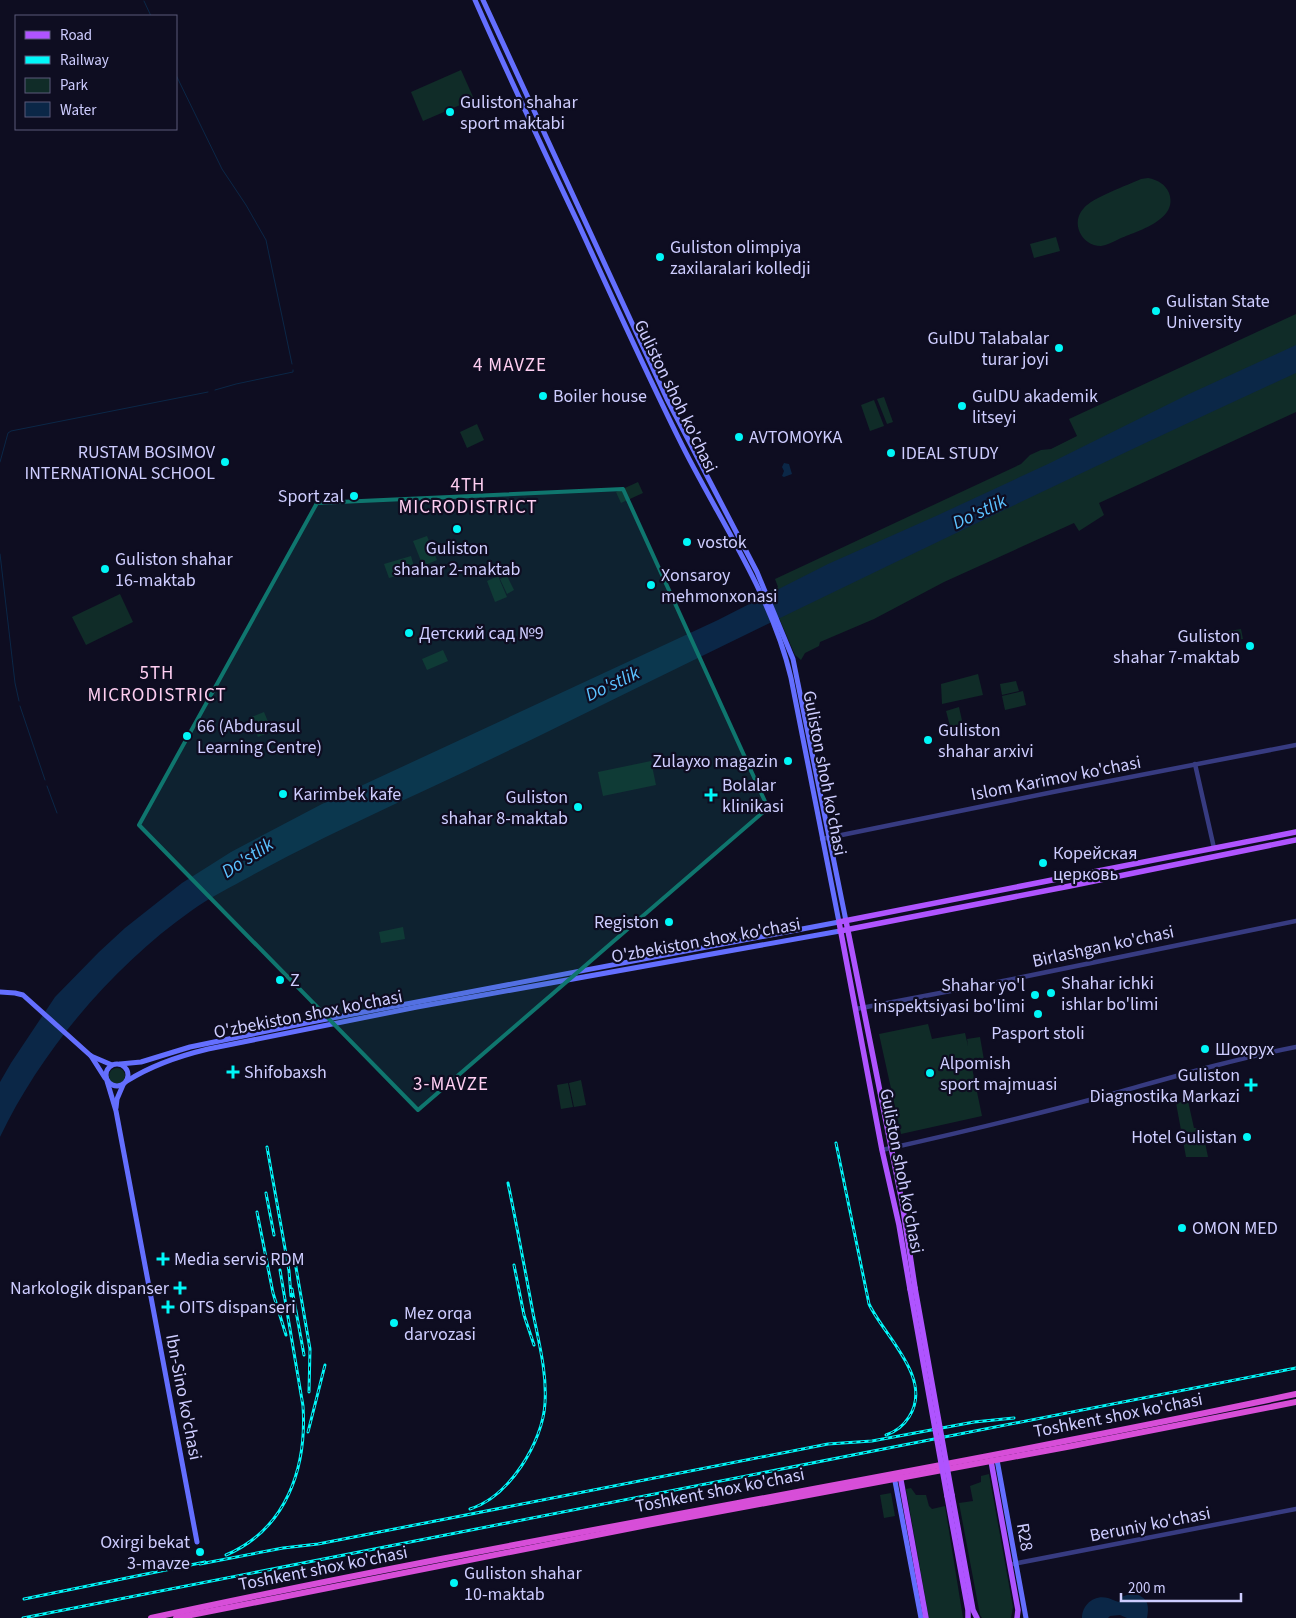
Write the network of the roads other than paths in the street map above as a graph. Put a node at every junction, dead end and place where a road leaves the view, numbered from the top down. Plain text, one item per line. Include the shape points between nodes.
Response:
1 (475, 0) edge
2 (483, 0) edge
3 (762, 591) junction
4 (779, 630) junction
5 (1296, 745) edge
6 (1195, 764) junction
7 (1296, 832) edge
8 (830, 837) junction
9 (822, 839) junction
10 (1296, 840) edge
11 (1214, 848) junction
12 (859, 918) junction
13 (846, 921) junction
14 (1296, 921) edge
15 (839, 922) junction
16 (825, 925) junction
17 (861, 926) junction
18 (848, 929) junction
19 (840, 931) junction
20 (826, 933) junction
21 (0, 992) edge
22 (863, 1007) junction
23 (856, 1009) junction
24 (1296, 1047) edge
25 (91, 1056) junction
26 (120, 1064) junction
27 (112, 1065) junction
28 (106, 1080) junction
29 (125, 1083) junction
30 (116, 1111) junction
31 (891, 1148) junction
32 (882, 1150) junction
33 (912, 1289) junction
34 (1296, 1394) edge
35 (1296, 1402) edge
36 (1091, 1439) junction
37 (994, 1461) junction
38 (897, 1476) junction
39 (1296, 1509) edge
40 (197, 1542) dead end
41 (1013, 1564) junction
42 (269, 1596) junction
43 (971, 1610) junction
44 (151, 1618) edge
45 (176, 1618) edge
46 (921, 1618) edge
47 (926, 1618) edge
48 (969, 1618) edge
49 (976, 1618) edge
50 (1017, 1618) edge
51 (1026, 1618) edge

1 - 3 main road, Guliston shoh ko'chasi via 650,381 698,477
2 - 3 main road, Guliston shoh ko'chasi via 667,399 740,537
3 - 4 main road, Guliston shoh ko'chasi
4 - 8 main road, Guliston shoh ko'chasi via 793,659
4 - 9 main road, Guliston shoh ko'chasi
5 - 6 street, Islom Karimov ko'chasi
6 - 8 street, Islom Karimov ko'chasi
6 - 11 street
7 - 11 main road, O'zbekiston shox ko'chasi
8 - 9 street, Islom Karimov ko'chasi
8 - 13 main road, Guliston shoh ko'chasi
9 - 15 main road, Guliston shoh ko'chasi
10 - 17 main road, O'zbekiston shox ko'chasi
11 - 12 main road, O'zbekiston shox ko'chasi
12 - 13 main road, O'zbekiston shox ko'chasi
12 - 17 main road
13 - 15 main road, O'zbekiston shox ko'chasi
13 - 18 main road, Guliston shoh ko'chasi
14 - 22 street, Birlashgan ko'chasi
15 - 16 main road, O'zbekiston shox ko'chasi
15 - 19 main road, Guliston shoh ko'chasi
16 - 20 main road
16 - 26 main road, O'zbekiston shox ko'chasi via 215,1041 141,1062
17 - 18 main road, O'zbekiston shox ko'chasi
18 - 19 main road, O'zbekiston shox ko'chasi
18 - 22 main road, Guliston shoh ko'chasi
19 - 20 main road, O'zbekiston shox ko'chasi
19 - 23 main road, Guliston shoh ko'chasi
20 - 29 main road, O'zbekiston shox ko'chasi via 417,1007 208,1049 154,1066
21 - 25 main road via 23,996
22 - 23 street, Birlashgan ko'chasi
22 - 31 main road, Guliston shoh ko'chasi
23 - 32 main road, Guliston shoh ko'chasi
24 - 31 street
25 - 27 main road
25 - 28 main road, Ibn-Sino ko'chasi
26 - 27 main road
26 - 29 main road via 128,1073
27 - 28 main road via 106,1071
28 - 29 main road via 112,1086
28 - 30 main road, Ibn-Sino ko'chasi
29 - 30 main road via 117,1099
30 - 40 main road, Ibn-Sino ko'chasi
31 - 32 street
31 - 33 main road, Guliston shoh ko'chasi via 902,1202
32 - 33 main road, Guliston shoh ko'chasi
33 - 43 main road, Guliston shoh ko'chasi, bridge
34 - 36 highway, Toshkent shox ko'chasi
35 - 36 highway, Toshkent shox ko'chasi
36 - 37 highway, Toshkent shox ko'chasi
36 - 38 highway, Toshkent shox ko'chasi
37 - 38 highway, Toshkent shox ko'chasi
37 - 41 main road
38 - 42 highway, Toshkent shox ko'chasi
38 - 46 main road
38 - 47 main road
39 - 41 street, Beruniy ko'chasi
41 - 50 main road
41 - 51 main road, R28
42 - 44 highway, Toshkent shox ko'chasi
42 - 45 highway, Toshkent shox ko'chasi
43 - 48 main road, Guliston shoh ko'chasi
43 - 49 main road, Guliston shoh ko'chasi

